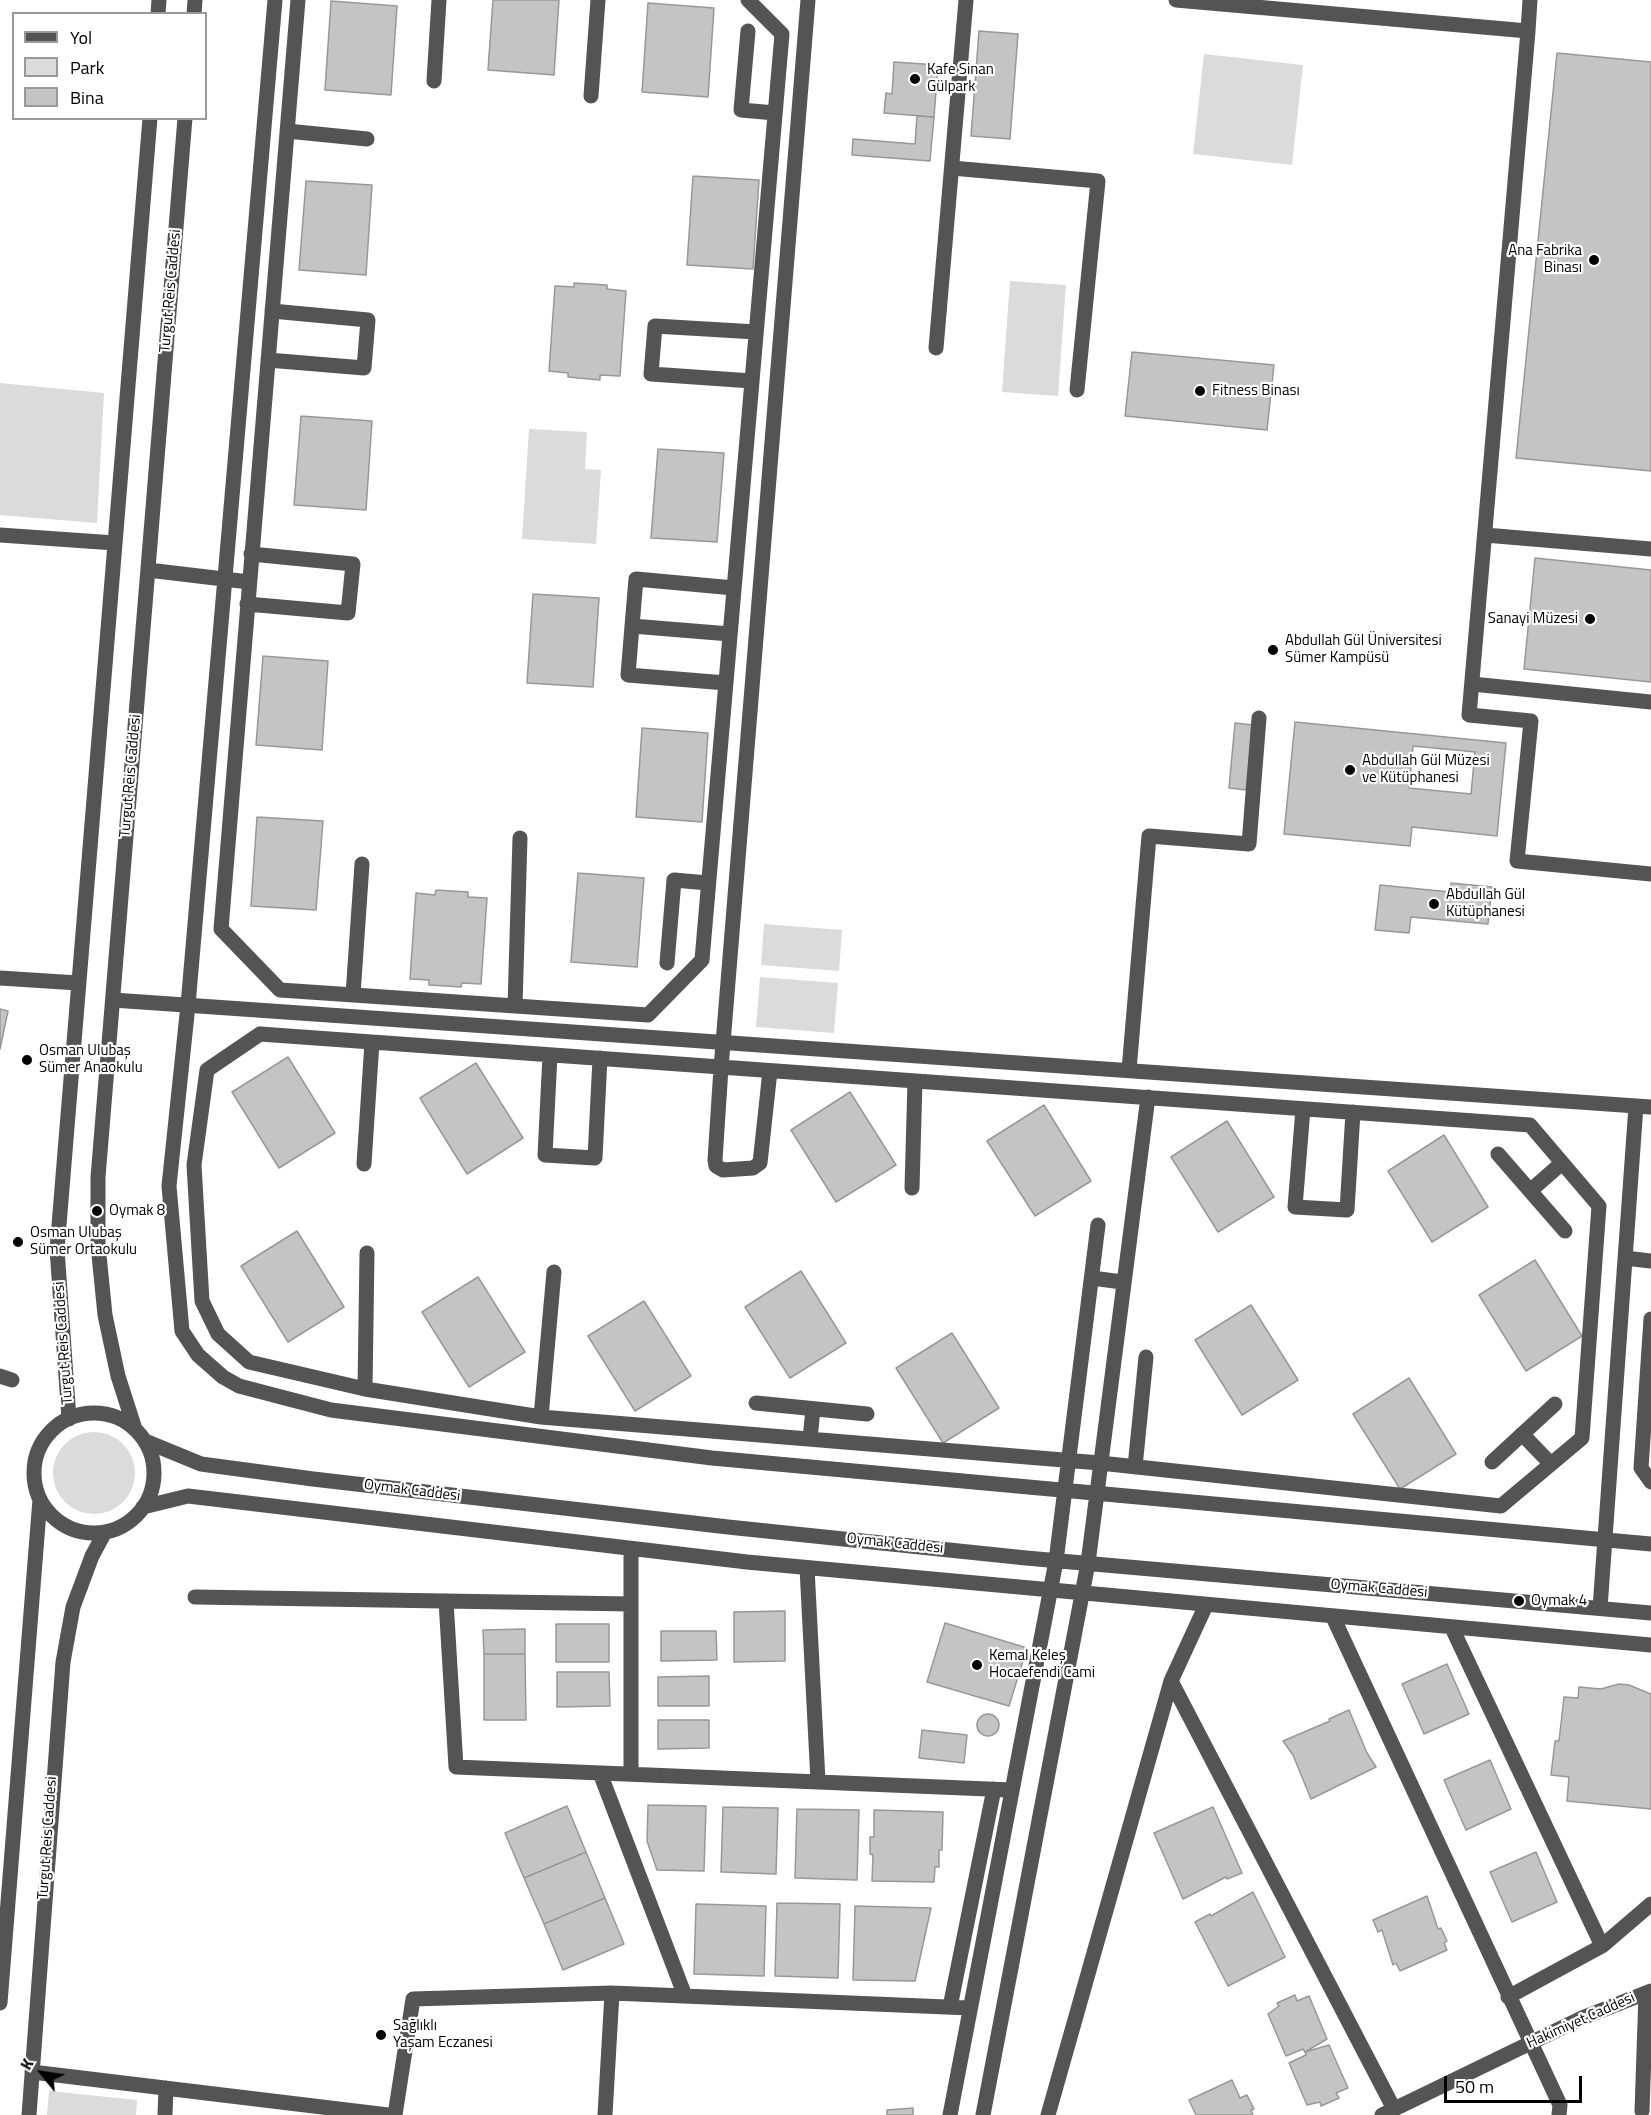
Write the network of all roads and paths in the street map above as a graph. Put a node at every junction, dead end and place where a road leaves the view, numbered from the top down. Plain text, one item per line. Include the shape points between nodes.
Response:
1 (274, 0) edge
2 (298, 0) edge
3 (439, 0) edge
4 (598, 0) edge
5 (748, 0) edge
6 (808, 0) edge
7 (966, 0) edge
8 (1176, 0) edge
9 (1530, 0) edge
10 (748, 31) dead end
11 (1528, 31) junction
12 (434, 81) dead end
13 (591, 96) dead end
14 (775, 113) junction
15 (150, 120) edge
16 (185, 120) edge
17 (287, 131) junction
18 (367, 139) dead end
19 (952, 168) junction
20 (272, 311) junction
21 (756, 332) junction
22 (936, 348) dead end
23 (268, 360) junction
24 (752, 381) junction
25 (1077, 390) dead end
26 (0, 535) edge
27 (1485, 535) junction
28 (115, 543) junction
29 (1651, 549) edge
30 (251, 554) junction
31 (148, 570) junction
32 (225, 579) junction
33 (249, 582) junction
34 (734, 588) junction
35 (247, 604) junction
36 (632, 626) junction
37 (730, 634) junction
38 (726, 683) junction
39 (1472, 684) junction
40 (1651, 702) edge
41 (1259, 718) dead end
42 (520, 838) dead end
43 (362, 864) dead end
44 (1651, 874) edge
45 (708, 883) junction
46 (667, 963) dead end
47 (0, 978) edge
48 (78, 983) junction
49 (353, 995) junction
50 (113, 1000) junction
51 (188, 1005) junction
52 (515, 1006) junction
53 (372, 1042) junction
54 (724, 1042) junction
55 (550, 1055) junction
56 (600, 1058) junction
57 (721, 1068) junction
58 (1129, 1070) junction
59 (770, 1071) junction
60 (915, 1081) junction
61 (1148, 1097) junction
62 (1643, 1107) edge
63 (1303, 1108) junction
64 (1353, 1112) junction
65 (1498, 1154) dead end
66 (1562, 1163) junction
67 (364, 1164) dead end
68 (912, 1188) dead end
69 (1530, 1191) junction
70 (1098, 1226) dead end
71 (1565, 1231) dead end
72 (367, 1253) dead end
73 (1625, 1258) junction
74 (1651, 1261) edge
75 (554, 1272) dead end
76 (1092, 1278) junction
77 (1122, 1282) junction
78 (1651, 1319) edge
79 (1146, 1357) dead end
80 (365, 1389) junction
81 (756, 1403) dead end
82 (1555, 1404) dead end
83 (813, 1408) junction
84 (867, 1414) dead end
85 (541, 1417) junction
86 (69, 1419) junction
87 (1522, 1434) junction
88 (140, 1435) junction
89 (810, 1439) junction
90 (1070, 1461) junction
91 (1492, 1462) dead end
92 (1100, 1463) junction
93 (1551, 1464) junction
94 (1135, 1467) junction
95 (1651, 1482) edge
96 (1066, 1492) junction
97 (1096, 1495) junction
98 (40, 1499) junction
99 (143, 1508) junction
100 (105, 1532) junction
101 (1605, 1540) junction
102 (1651, 1544) edge
103 (631, 1549) junction
104 (1056, 1561) junction
105 (1088, 1563) junction
106 (807, 1568) junction
107 (1050, 1590) junction
108 (1083, 1593) junction
109 (195, 1597) dead end
110 (446, 1601) junction
111 (632, 1604) junction
112 (1206, 1605) junction
113 (1600, 1608) junction
114 (1651, 1614) edge
115 (1333, 1617) junction
116 (1452, 1628) junction
117 (1651, 1645) edge
118 (1171, 1681) junction
119 (600, 1773) junction
120 (631, 1774) junction
121 (818, 1781) junction
122 (994, 1789) junction
123 (1012, 1790) junction
124 (7, 1830) edge
125 (1651, 1904) edge
126 (1602, 1946) junction
127 (1649, 1992) edge
128 (612, 1993) junction
129 (685, 1996) junction
130 (1508, 1997) junction
131 (0, 2003) edge
132 (950, 2007) junction
133 (970, 2008) junction
134 (1530, 2043) junction
135 (32, 2072) junction
136 (166, 2088) junction
137 (1388, 2112) edge
138 (1643, 2112) edge
139 (28, 2115) edge
140 (165, 2115) edge
141 (388, 2115) edge
142 (395, 2115) edge
143 (605, 2115) edge
144 (950, 2115) edge
145 (983, 2115) edge
146 (1048, 2115) edge
147 (1559, 2115) edge

1 - 32 street
2 - 17 street
3 - 12 street
4 - 13 street
5 - 14 street via 782,34
6 - 54 street
7 - 19 street
8 - 11 street
9 - 11 street
10 - 14 street via 741,110
11 - 27 street
14 - 21 street
15 - 28 street, Turgut Reis Caddesi
16 - 31 street, Turgut Reis Caddesi
17 - 18 street
17 - 20 street
19 - 22 street
19 - 25 street via 1098,181
20 - 23 street
20 - 23 street via 368,320 364,368
21 - 24 street
21 - 24 street via 654,326 651,375
23 - 30 street
24 - 34 street
26 - 28 street
27 - 29 street
27 - 39 street
28 - 48 street, Turgut Reis Caddesi
30 - 33 street
30 - 35 street via 353,564 348,614
31 - 32 street
31 - 50 street, Turgut Reis Caddesi
32 - 33 street
32 - 51 street
33 - 35 street
34 - 36 street via 636,579
34 - 37 street
35 - 49 street via 221,929 280,990
36 - 37 street
36 - 38 street via 628,675
37 - 38 street
38 - 45 street
39 - 40 street
39 - 44 street via 1468,715 1531,721 1517,861
41 - 58 street via 1249,844 1149,836
42 - 52 street
43 - 49 street
45 - 46 street via 674,880
45 - 52 street via 702,960 648,1015
47 - 48 street
48 - 86 street, Turgut Reis Caddesi via 57,1249
49 - 52 street
50 - 51 street
50 - 88 street, Turgut Reis Caddesi via 98,1177 98,1245 111,1349
51 - 54 street
51 - 96 street via 169,1186 182,1331 198,1355 231,1381 331,1410 712,1458
53 - 55 street
53 - 67 street
53 - 80 street via 260,1034 207,1070 194,1165 199,1288 206,1313 218,1334 249,1362
54 - 57 street
54 - 58 street
55 - 56 street
55 - 56 street via 545,1155 595,1158
56 - 57 street
57 - 59 street
57 - 59 street via 715,1160 723,1170 753,1168 760,1163
58 - 62 street
59 - 60 street
60 - 61 street
60 - 68 street
61 - 63 street
61 - 77 street
62 - 73 street
63 - 64 street
63 - 64 street via 1295,1207 1347,1210
64 - 66 street via 1530,1125
65 - 69 street
66 - 69 street
66 - 93 street via 1599,1206 1582,1438
69 - 71 street
70 - 76 street
72 - 80 street
73 - 74 street
73 - 101 street
75 - 85 street
76 - 77 street
76 - 90 street
77 - 92 street
78 - 95 street via 1641,1468
79 - 94 street
80 - 85 street
81 - 83 street
82 - 87 street
83 - 84 street
83 - 89 street
85 - 89 street
86 - 88 street via 107,1415 122,1420
86 - 98 street via 51,1433 38,1453 35,1476
87 - 91 street
87 - 93 street
88 - 99 street via 154,1470 153,1486
88 - 104 street, Oymak Caddesi via 201,1464 728,1527
89 - 90 street
90 - 92 street
90 - 96 street
92 - 94 street
92 - 97 street
93 - 94 street via 1501,1506
96 - 97 street
96 - 104 street
97 - 101 street
97 - 105 street
98 - 100 street via 67,1526 81,1532
98 - 124 street
99 - 100 street via 126,1524
99 - 103 street, Oymak Caddesi via 188,1496
100 - 135 street, Turgut Reis Caddesi via 82,1580 67,1634 54,1751
101 - 102 street
101 - 113 street
103 - 106 street, Oymak Caddesi
103 - 111 street
104 - 105 street, Oymak Caddesi
104 - 107 street
105 - 108 street
105 - 113 street, Oymak Caddesi
106 - 107 street, Oymak Caddesi
106 - 121 street
107 - 108 street, Oymak Caddesi
107 - 123 street
108 - 112 street, Oymak Caddesi
108 - 145 street
109 - 110 street
110 - 111 street
110 - 119 street via 456,1767
111 - 120 street
112 - 115 street, Oymak Caddesi
112 - 118 street
113 - 114 street, Oymak Caddesi
115 - 116 street, Oymak Caddesi
115 - 130 street
116 - 117 street, Oymak Caddesi
116 - 126 street
118 - 137 street
118 - 146 street
119 - 120 street
119 - 129 street
120 - 121 street
121 - 122 street
122 - 123 street
122 - 132 street
123 - 133 street
124 - 131 street
125 - 126 street
126 - 130 street
127 - 134 street, Hakimiyet Caddesi
127 - 138 street
128 - 129 street
128 - 142 street via 413,1999
128 - 143 street
129 - 132 street
130 - 134 street
132 - 133 street
133 - 144 street
134 - 137 street, Hakimiyet Caddesi
134 - 147 street via 1560,2105
135 - 136 street
135 - 139 street, Turgut Reis Caddesi
136 - 140 street
136 - 141 street

